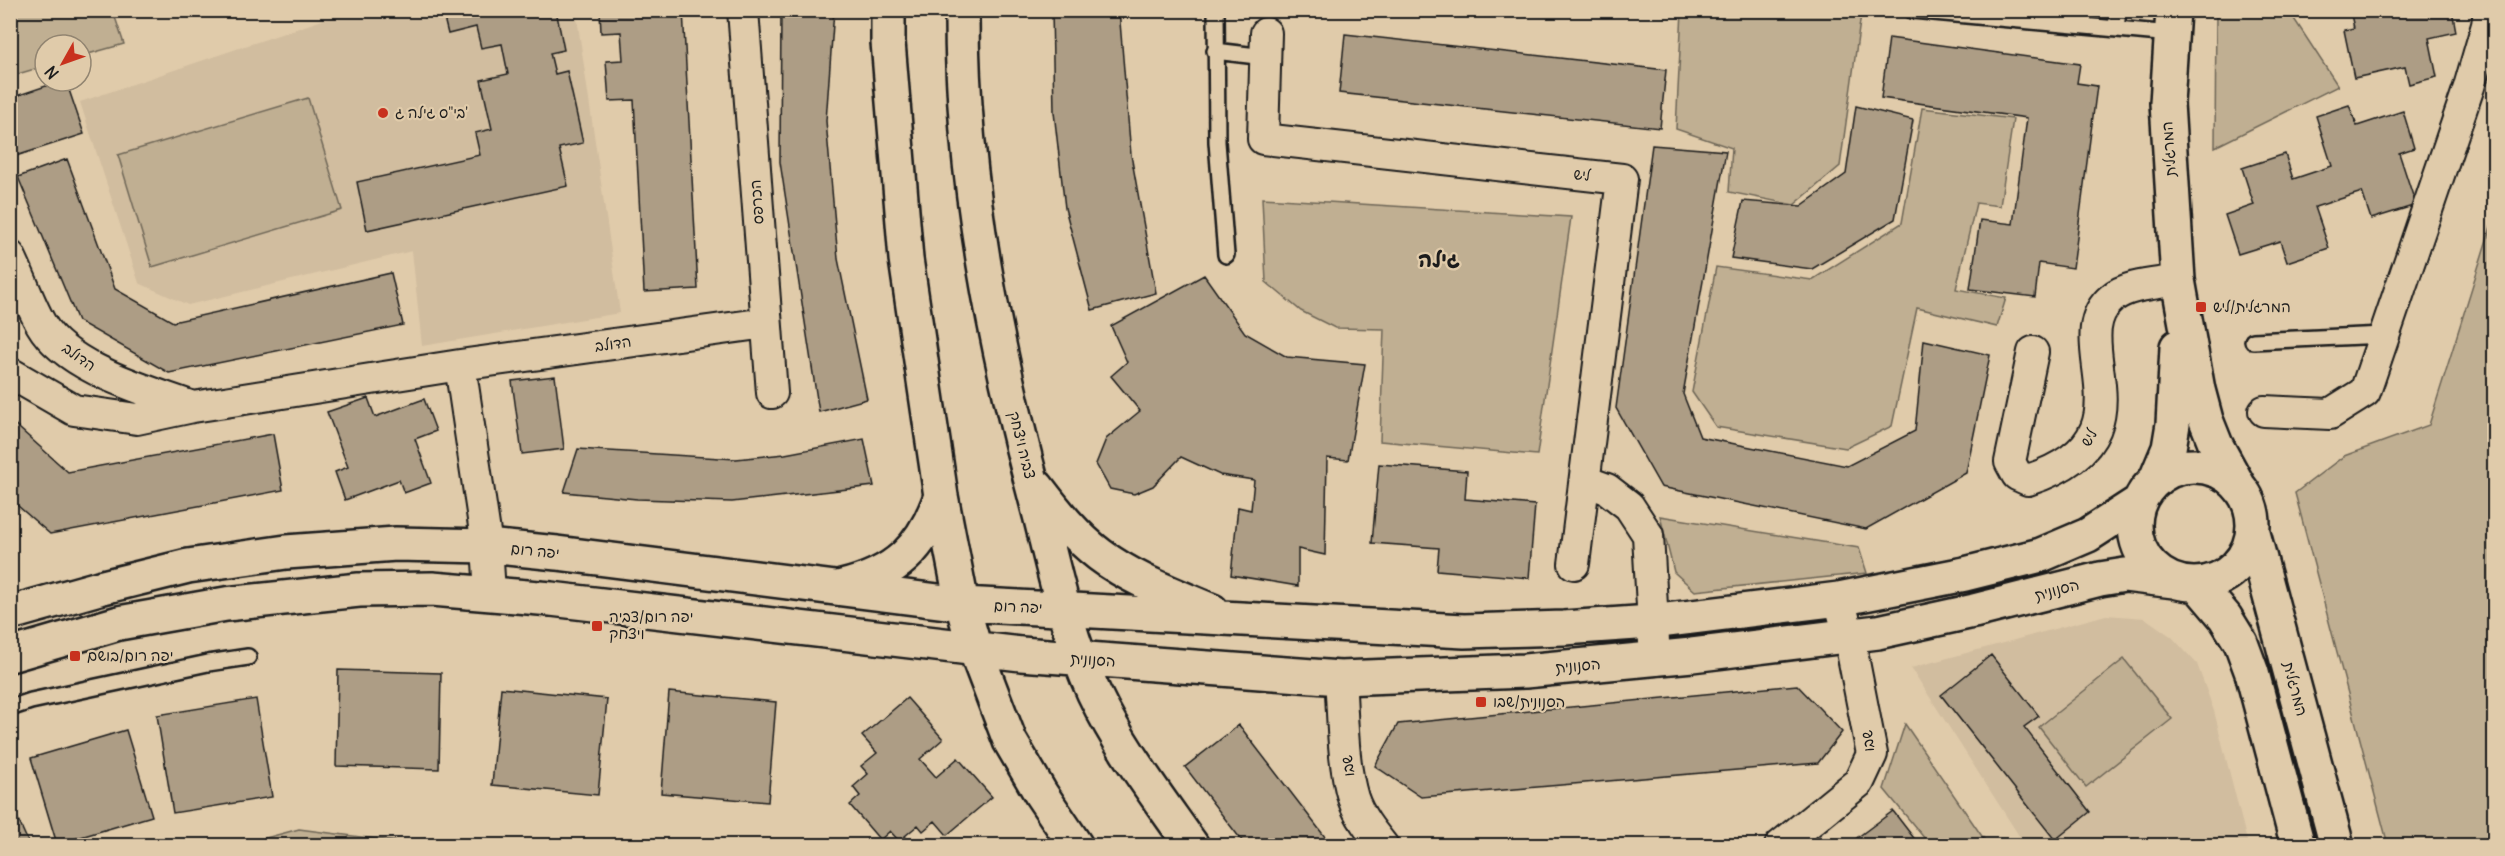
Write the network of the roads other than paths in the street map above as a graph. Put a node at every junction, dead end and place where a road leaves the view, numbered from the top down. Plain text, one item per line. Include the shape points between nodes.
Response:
1 (743, 10) edge
2 (888, 10) edge
3 (962, 10) edge
4 (1216, 10) edge
5 (1912, 10) edge
6 (2118, 10) edge
7 (2489, 10) edge
8 (2172, 22) edge
9 (2116, 29) junction
10 (1266, 45) joint
11 (1215, 51) junction
12 (1226, 255) dead end
13 (10, 256) edge
14 (2178, 284) junction
15 (766, 323) junction
16 (2384, 335) junction
17 (2253, 341) dead end
18 (2032, 352) dead end
19 (460, 365) junction
20 (10, 374) edge
21 (772, 393) dead end
22 (193, 407) junction
23 (2264, 411) dead end
24 (1029, 476) junction
25 (1585, 481) junction
26 (2238, 484) junction
27 (2148, 491) junction
28 (941, 496) junction
29 (2253, 533) junction
30 (487, 546) junction
31 (1574, 564) dead end
32 (2185, 582) junction
33 (835, 588) junction
34 (490, 593) junction
35 (1839, 599) junction
36 (962, 604) junction
37 (1064, 610) junction
38 (10, 613) edge
39 (1233, 620) junction
40 (1652, 622) junction
41 (1849, 636) junction
42 (975, 649) junction
43 (10, 655) edge
44 (248, 657) dead end
45 (1081, 660) junction
46 (1655, 660) junction
47 (1340, 678) junction
48 (10, 708) edge
49 (1076, 846) edge
50 (1192, 846) edge
51 (1383, 846) edge
52 (1780, 846) edge
53 (2298, 846) edge
54 (2337, 846) edge

1 - 15 street, הכרפס
2 - 28 street via 906,259
3 - 24 street, צביה ויצחק via 969,169 991,304
4 - 11 lane
5 - 9 lane
6 - 9 lane
7 - 16 street via 2469,87
8 - 9 lane
8 - 14 street, המרגלית via 2166,103
10 - 11 lane
10 - 25 street, ליש via 1263,139 1622,179
11 - 12 lane
13 - 22 street, הדולב via 42,325 67,352 102,373
14 - 18 street, ליש via 2125,290 2111,298 2095,332 2102,398 2095,432 2065,466 2028,480 2017,475 2010,462
14 - 26 street, המרגלית via 2206,420
14 - 27 street, המרגלית via 2174,424 2169,448
15 - 19 street, הדולב
15 - 21 street, הכרפס
16 - 17 lane
16 - 23 street via 2365,392 2330,414
19 - 22 street, הדולב
19 - 30 street
20 - 22 street, הדולב via 74,410 101,415 137,419
24 - 37 street, צביה ויצחק
24 - 39 street via 1068,525 1099,554 1146,582
25 - 31 street, ליש
25 - 40 street via 1607,489 1629,506 1648,535
26 - 27 street via 2223,473 2198,466 2171,470
26 - 29 street via 2253,515
27 - 32 street via 2135,521 2137,540 2144,557 2157,571
27 - 35 street via 2088,535 2041,555
28 - 33 street via 927,529 905,557 868,579
28 - 36 street
29 - 32 street via 2249,549 2228,574 2213,582
29 - 54 street, המרגלית
30 - 33 street, יפה רום
30 - 34 street
30 - 38 street, יפה רום via 396,544 286,552 188,566
32 - 41 street, הסנונית via 2125,575 2100,579 1974,611
32 - 53 street via 2225,617 2241,643
33 - 36 street, יפה רום
34 - 42 street
34 - 43 street via 358,590 248,601 119,623
35 - 40 street
35 - 41 street, שבו
36 - 37 street, יפה רום
36 - 42 street
37 - 39 street
37 - 45 street, צביה ויצחק
39 - 40 street via 1464,631
40 - 46 street
41 - 46 street, הסנונית
41 - 52 street, שבו via 1872,754 1859,782
42 - 45 street, הסנונית
42 - 49 street via 1000,718 1021,761
44 - 48 lane
45 - 47 street, הסנונית
45 - 50 street, צביה ויצחק via 1123,746
46 - 47 street, הסנונית via 1525,671
47 - 51 street, שבו via 1348,777 1367,826

